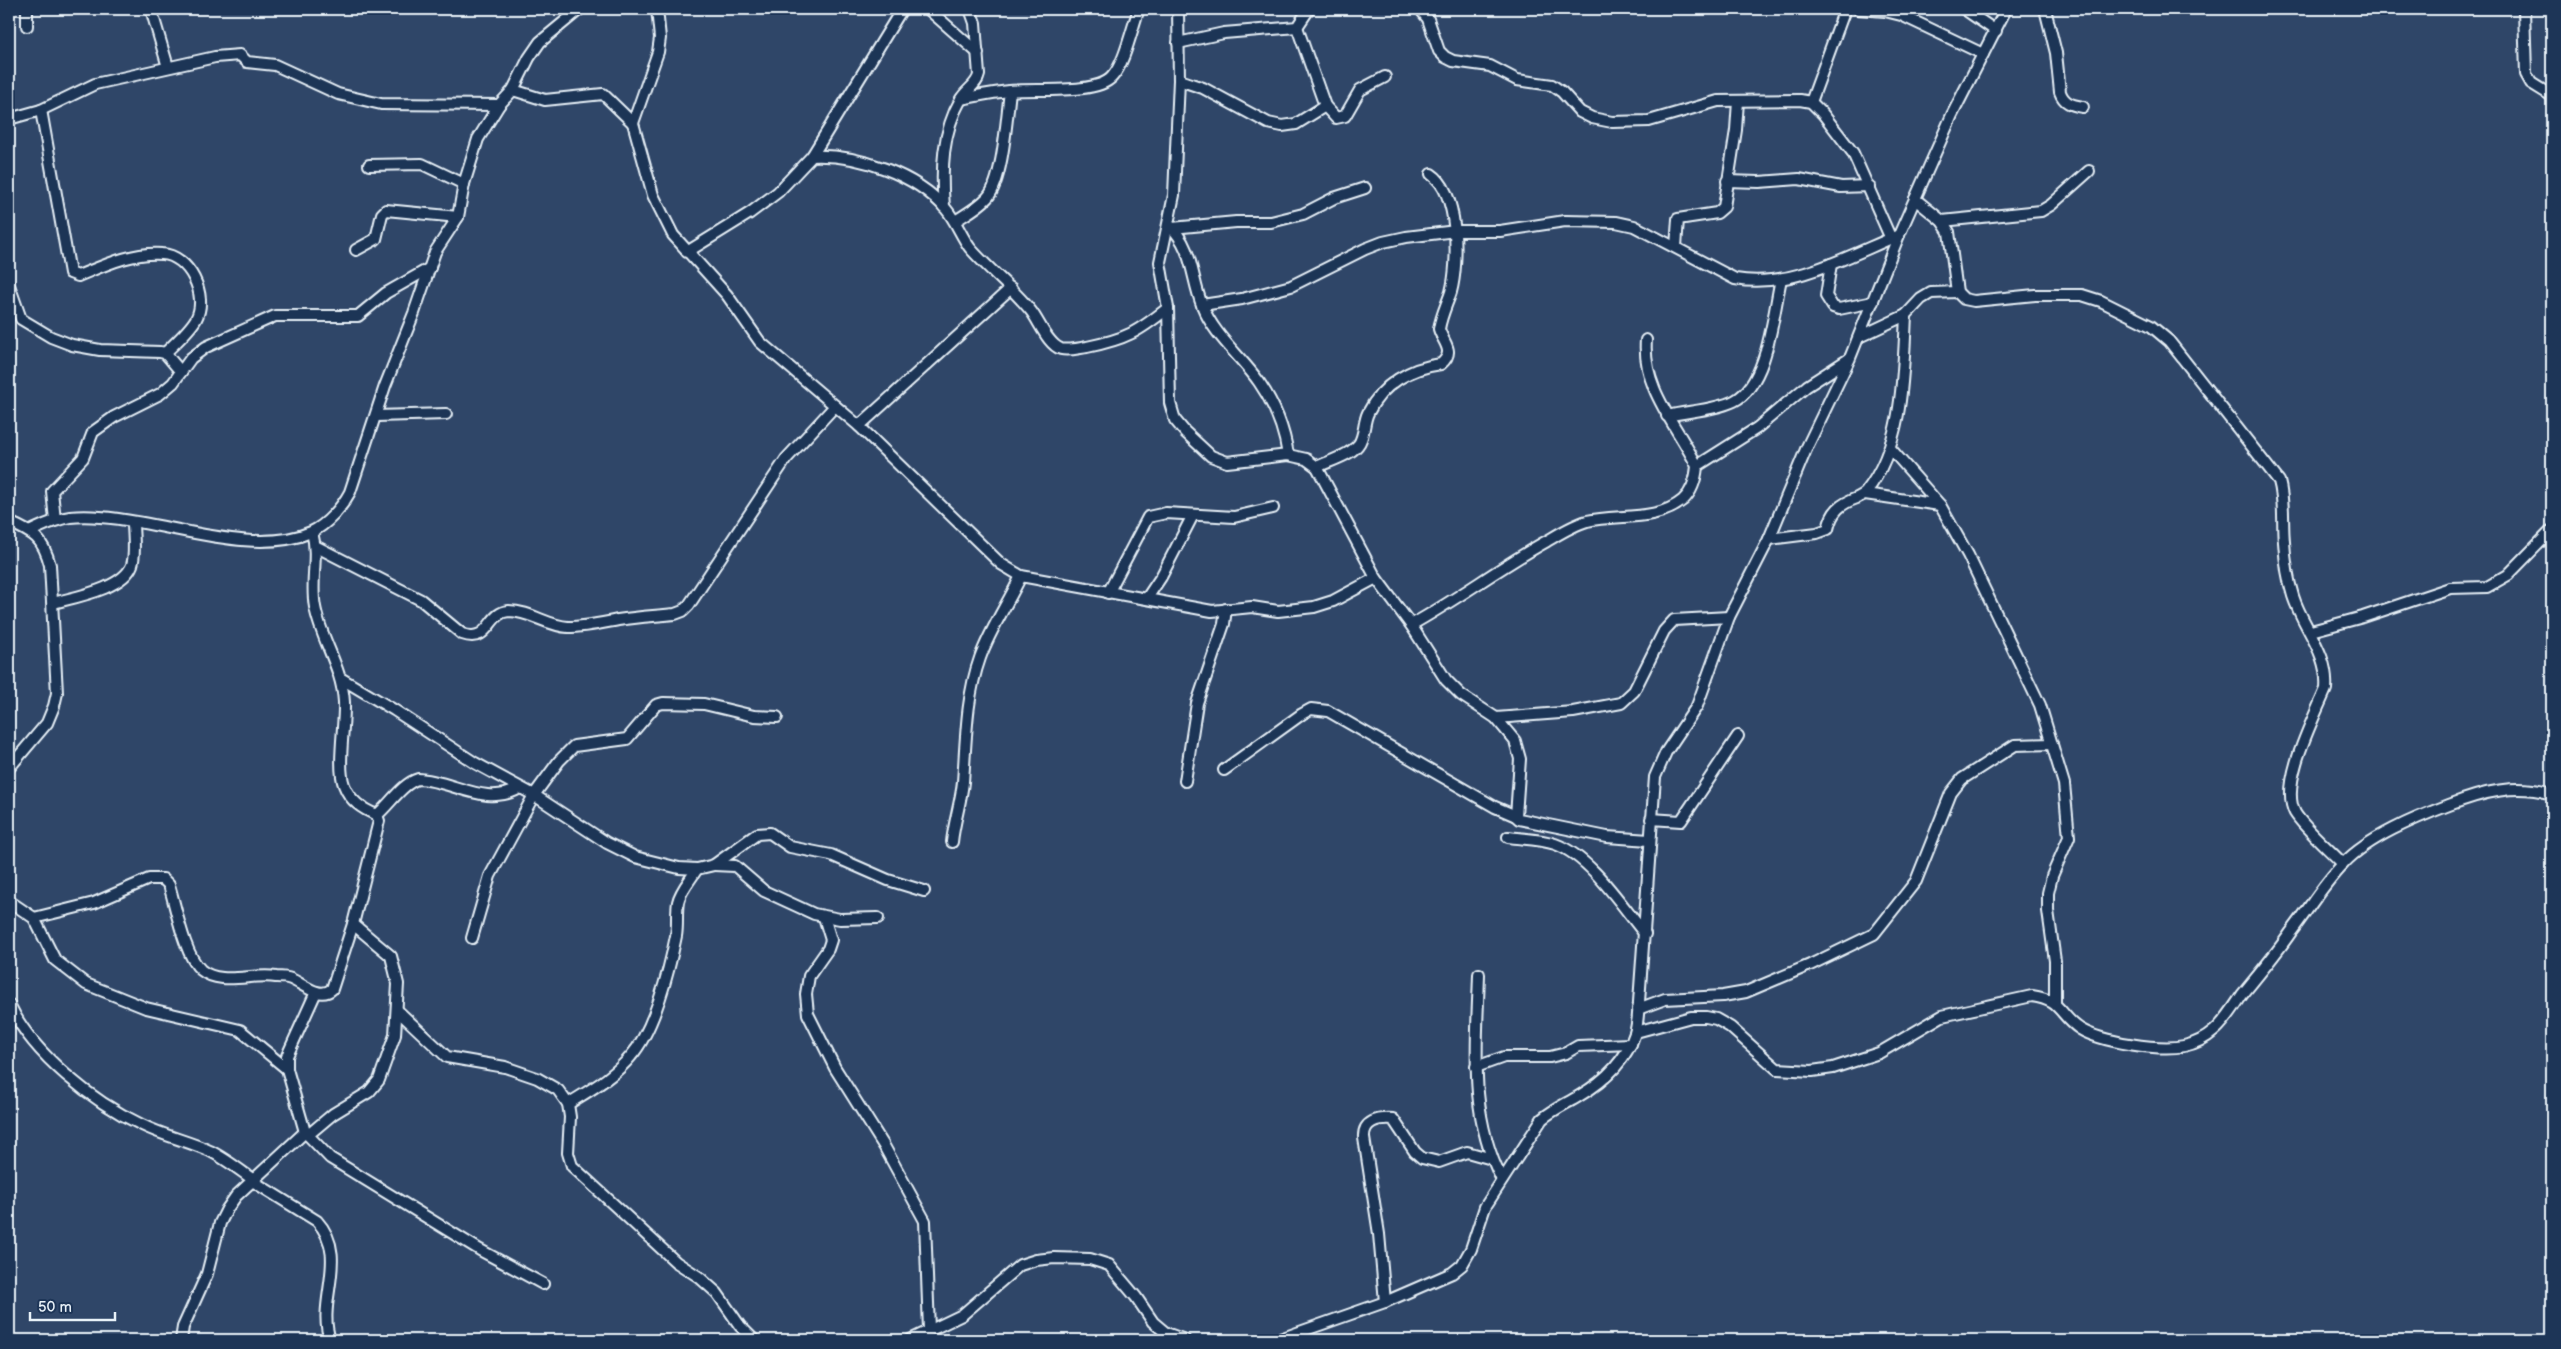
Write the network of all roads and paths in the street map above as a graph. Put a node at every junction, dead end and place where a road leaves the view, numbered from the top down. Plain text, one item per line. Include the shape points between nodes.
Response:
1 (27, 9) edge
2 (151, 9) edge
3 (580, 9) edge
4 (657, 9) edge
5 (902, 9) edge
6 (928, 9) edge
7 (970, 9) edge
8 (1139, 9) edge
9 (1178, 9) edge
10 (1309, 9) edge
11 (1420, 9) edge
12 (1845, 9) edge
13 (1858, 9) edge
14 (1964, 9) edge
15 (2006, 9) edge
16 (2045, 9) edge
17 (2524, 9) edge
18 (27, 26) dead end
19 (1298, 27) junction
20 (1996, 31) junction
21 (1178, 43) junction
22 (978, 53) junction
23 (1983, 54) junction
24 (168, 68) junction
25 (1385, 77) dead end
26 (1179, 80) junction
27 (513, 90) junction
28 (1010, 91) junction
29 (2552, 96) edge
30 (961, 99) junction
31 (1738, 101) junction
32 (1811, 102) junction
33 (499, 105) junction
34 (1324, 106) junction
35 (2083, 108) dead end
36 (41, 110) junction
37 (9, 119) edge
38 (633, 123) junction
39 (812, 156) junction
40 (369, 165) dead end
41 (2089, 172) dead end
42 (1431, 174) dead end
43 (1728, 181) junction
44 (464, 184) junction
45 (1869, 186) junction
46 (1365, 188) dead end
47 (1915, 199) junction
48 (944, 207) junction
49 (458, 217) junction
50 (1942, 220) junction
51 (955, 221) junction
52 (1171, 227) junction
53 (1456, 231) junction
54 (1895, 237) junction
55 (1676, 247) junction
56 (356, 250) dead end
57 (687, 252) junction
58 (1830, 264) junction
59 (430, 268) junction
60 (1781, 280) junction
61 (9, 285) edge
62 (1011, 288) junction
63 (1957, 292) junction
64 (1873, 302) junction
65 (1202, 305) junction
66 (1168, 308) junction
67 (9, 313) edge
68 (1906, 315) junction
69 (21, 319) junction
70 (1859, 337) junction
71 (1646, 340) dead end
72 (165, 354) junction
73 (1850, 358) junction
74 (181, 372) junction
75 (836, 406) junction
76 (446, 414) dead end
77 (376, 416) junction
78 (1667, 416) junction
79 (859, 426) junction
80 (1890, 448) junction
81 (1288, 455) junction
82 (1697, 466) junction
83 (1317, 467) junction
84 (1865, 494) junction
85 (1940, 505) junction
86 (1273, 508) dead end
87 (1193, 515) junction
88 (55, 520) junction
89 (9, 522) edge
90 (133, 522) junction
91 (2552, 530) edge
92 (32, 531) junction
93 (312, 532) junction
94 (1770, 540) junction
95 (317, 547) junction
96 (1021, 576) junction
97 (1376, 578) junction
98 (1108, 594) junction
99 (1147, 598) junction
100 (53, 603) junction
101 (1226, 609) junction
102 (1729, 617) junction
103 (1411, 625) junction
104 (2311, 631) junction
105 (342, 679) junction
106 (777, 717) dead end
107 (1496, 718) junction
108 (1738, 736) dead end
109 (2052, 744) junction
110 (10, 761) edge
111 (1224, 770) dead end
112 (1185, 781) dead end
113 (520, 788) junction
114 (2552, 794) edge
115 (534, 795) junction
116 (377, 815) junction
117 (1516, 816) junction
118 (1651, 819) junction
119 (1508, 837) dead end
120 (1649, 840) junction
121 (952, 842) dead end
122 (2343, 864) junction
123 (714, 865) junction
124 (697, 869) junction
125 (924, 891) dead end
126 (9, 901) edge
127 (824, 917) junction
128 (34, 918) junction
129 (878, 918) dead end
130 (353, 924) junction
131 (1645, 934) junction
132 (472, 938) dead end
133 (1479, 974) dead end
134 (316, 992) junction
135 (2055, 1003) junction
136 (9, 1004) edge
137 (1638, 1009) junction
138 (397, 1010) junction
139 (1636, 1032) junction
140 (1631, 1044) junction
141 (1476, 1067) junction
142 (286, 1069) junction
143 (568, 1104) junction
144 (306, 1134) junction
145 (1492, 1159) junction
146 (1502, 1180) junction
147 (254, 1182) junction
148 (543, 1284) dead end
149 (1385, 1302) junction
150 (929, 1330) junction
151 (181, 1340) edge
152 (330, 1340) edge
153 (754, 1340) edge
154 (910, 1340) edge
155 (1185, 1340) edge
156 (1277, 1340) edge

1 - 18 street
2 - 24 street
3 - 27 street via 540,42
4 - 38 street via 658,52
5 - 39 street
6 - 22 street
7 - 22 street
8 - 28 street via 1124,52 1109,80 1078,88
9 - 21 street
10 - 19 street
11 - 31 street via 1428,19 1439,51 1445,57 1452,61 1490,66 1517,80 1552,85 1580,112 1592,118 1612,122 1649,121 1699,105
12 - 32 street
13 - 23 street via 1901,15
14 - 20 street
15 - 20 street
16 - 35 street via 2052,31 2063,100 2071,106
17 - 29 street via 2526,74 2531,83
19 - 21 street via 1224,33
19 - 34 street
20 - 23 street
21 - 26 street
22 - 30 street via 978,80
23 - 47 street
24 - 33 street via 240,54 246,62 275,65 338,94 381,104
24 - 36 street via 95,84
25 - 34 street via 1360,90 1345,116 1336,118
26 - 34 street via 1203,88 1268,123 1282,126 1296,124
26 - 52 street
27 - 33 street
27 - 38 street via 555,100 603,94
28 - 30 street
28 - 51 street via 1000,166 993,189 988,198
30 - 48 street via 942,160
31 - 32 street
31 - 43 street
32 - 45 street via 1838,131
33 - 44 street via 478,139
36 - 37 street
36 - 72 street via 70,273 78,276 113,262 148,254 178,258 189,268 197,286 200,306 196,319
38 - 57 street via 653,195 673,235
39 - 48 street via 858,160 884,168 905,177
39 - 57 street via 778,192 750,214
40 - 44 street via 422,164
41 - 50 street via 2040,211
42 - 53 street via 1444,187
43 - 45 street via 1800,178 1840,187
43 - 55 street via 1721,212 1678,219
44 - 49 street
45 - 54 street
46 - 52 street via 1303,214 1271,222
47 - 50 street
47 - 54 street
48 - 51 street
49 - 56 street via 386,210 376,239
49 - 59 street
50 - 63 street via 1953,250
51 - 62 street via 969,246
52 - 65 street via 1188,254
52 - 66 street via 1160,262
53 - 55 street via 1500,230 1565,220 1616,222 1634,226
53 - 65 street via 1383,242 1291,286
53 - 83 street via 1451,290 1439,329 1449,349 1448,357 1441,364 1406,374 1385,387 1368,414 1358,445
54 - 58 street
54 - 64 street
55 - 60 street via 1735,280
57 - 75 street via 727,295 760,342
58 - 60 street
58 - 64 street via 1826,296 1833,307 1839,309
59 - 74 street via 386,293 358,316 275,316 206,347 191,358
59 - 77 street
60 - 78 street via 1759,374 1745,394 1725,404
61 - 69 street
62 - 66 street via 1060,349 1077,349 1120,340 1135,334
62 - 79 street
63 - 68 street via 1931,293
63 - 104 street via 1964,299 1974,301 2035,295 2082,295 2151,326 2169,341 2279,481 2292,595
64 - 70 street
65 - 81 street via 1213,327 1258,381 1275,409 1285,434
66 - 81 street via 1170,403 1175,420 1211,456 1227,462
67 - 69 street
68 - 70 street
68 - 80 street via 1899,411
69 - 72 street via 44,334 72,345
70 - 73 street
71 - 78 street via 1648,370
72 - 74 street
73 - 82 street via 1807,386 1757,428
73 - 94 street via 1807,447
74 - 88 street via 160,394 92,432 83,458 52,491
75 - 79 street
75 - 95 street via 786,459 689,605 675,614 569,627 508,611 498,615 481,634 469,636 462,634 421,600
76 - 77 street
77 - 93 street via 350,492 342,506
78 - 82 street
79 - 96 street via 984,550
80 - 84 street
80 - 85 street
81 - 83 street via 1306,459
82 - 103 street via 1692,488 1682,500 1656,513 1586,521 1513,560 1465,594
83 - 97 street
84 - 85 street
84 - 94 street via 1841,504 1831,517 1828,529
85 - 109 street via 1968,555 2040,705
86 - 87 street via 1234,517
87 - 98 street via 1148,517
87 - 99 street
88 - 90 street via 93,517
88 - 92 street
89 - 92 street
90 - 93 street via 238,539 277,540
90 - 100 street via 132,565 126,572 108,587
91 - 104 street via 2508,574 2487,587 2450,588
92 - 100 street via 46,547
93 - 95 street
94 - 102 street
95 - 105 street via 315,608
96 - 98 street
96 - 121 street via 980,657
97 - 101 street via 1314,607 1278,611 1252,607
97 - 103 street
98 - 99 street
99 - 101 street via 1212,611
100 - 110 street via 54,706 47,723
101 - 112 street via 1224,624 1197,703
102 - 107 street via 1674,620 1664,631 1634,691 1621,703 1572,712
102 - 118 street via 1697,706 1666,752 1655,777
103 - 107 street via 1446,680 1461,695
104 - 122 street via 2325,666 2326,689 2292,778 2290,796 2296,814
105 - 113 street
105 - 116 street via 344,784 358,805
106 - 115 street via 754,716 704,704 656,705 627,739 574,746
107 - 117 street via 1515,741 1520,760
108 - 118 street via 1681,821
109 - 135 street via 2064,784 2070,825 2066,848 2052,876 2048,893 2055,961
109 - 137 street via 2015,745 1962,779 1951,793 1916,881 1874,934 1746,992 1665,1000
111 - 117 street via 1302,714 1319,709 1328,711
113 - 115 street
113 - 116 street via 511,794 484,795 418,779 405,786
114 - 122 street via 2515,788 2483,792 2430,812 2361,847
115 - 124 street via 607,843 635,857
115 - 132 street via 490,876
116 - 130 street via 379,827
117 - 120 street via 1607,837
118 - 120 street
119 - 131 street via 1555,844 1575,856
120 - 131 street
122 - 135 street via 2214,1031 2195,1043 2182,1047 2149,1046 2109,1039 2080,1029
123 - 124 street
123 - 125 street via 757,834 770,833 790,847 831,855 888,880
123 - 127 street via 735,866 764,891
124 - 143 street via 678,902 674,946 645,1036 617,1071
126 - 128 street
127 - 129 street
127 - 150 street via 831,940 809,976 806,994 808,1014 835,1068 884,1146 925,1221
128 - 134 street via 94,903 149,880 163,879 169,885 191,958 201,971 227,978 270,976 290,979
128 - 142 street via 55,960 86,984 146,1008 240,1030
130 - 134 street via 332,989
130 - 138 street via 391,956 398,984
131 - 137 street
133 - 141 street
134 - 142 street via 293,1039
135 - 139 street via 2032,996 1942,1016 1878,1053 1833,1068 1812,1071 1777,1068 1730,1027 1716,1019 1691,1018
136 - 147 street via 20,1024 50,1060 85,1092 114,1112 145,1127 212,1152
137 - 139 street
138 - 143 street via 447,1057 537,1078 558,1090
138 - 144 street via 395,1035 379,1080 369,1092
139 - 140 street
140 - 141 street via 1574,1047 1566,1054 1550,1056 1504,1057
140 - 146 street via 1609,1074 1542,1119
141 - 145 street via 1480,1116
142 - 144 street
143 - 153 street via 568,1154 572,1166 676,1262 699,1276 717,1293
144 - 147 street
144 - 148 street via 330,1158 472,1246
145 - 146 street
145 - 149 street via 1467,1152 1439,1162 1432,1161 1415,1152 1393,1118 1366,1125 1364,1138 1380,1234
146 - 149 street via 1485,1207 1462,1265 1452,1274
147 - 151 street via 236,1196 220,1223 207,1274 183,1327
147 - 152 street via 325,1230 333,1256 326,1312
149 - 156 street
150 - 154 street
150 - 155 street via 962,1315 1020,1265 1045,1259 1090,1259 1109,1265 1153,1322 1166,1333

